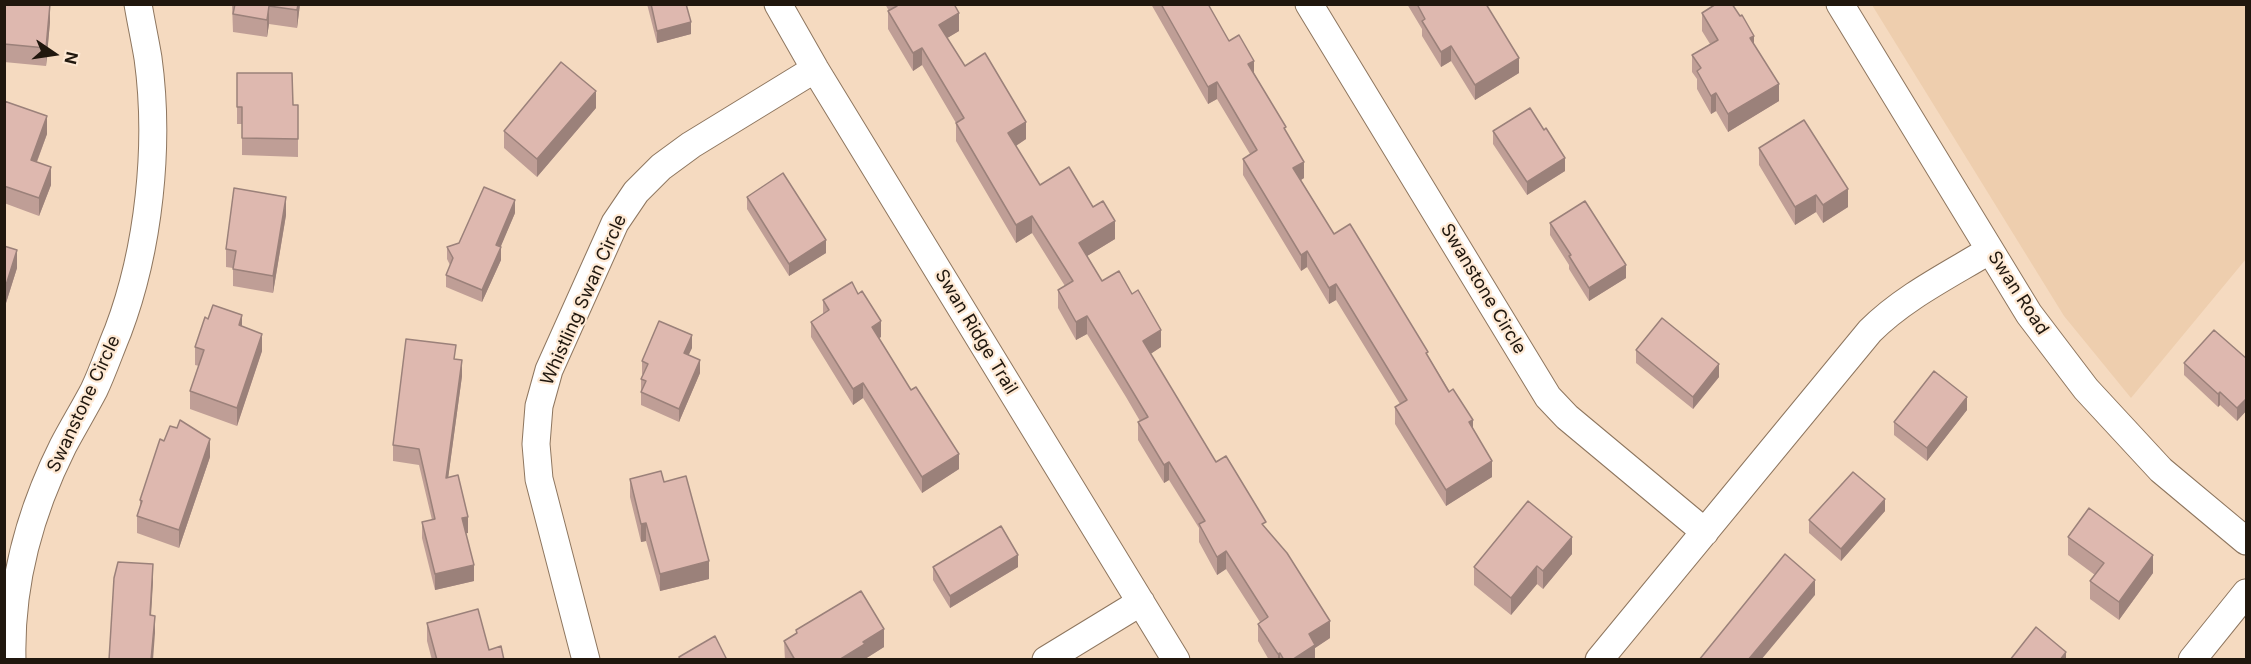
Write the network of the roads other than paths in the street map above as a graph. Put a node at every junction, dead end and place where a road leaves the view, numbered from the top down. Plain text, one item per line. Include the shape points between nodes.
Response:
1 (138, 4) edge
2 (778, 4) edge
3 (1309, 4) edge
4 (1840, 4) edge
5 (815, 69) junction
6 (1990, 250) junction
7 (1705, 532) junction
8 (2247, 541) edge
9 (2247, 593) edge
10 (1141, 602) junction
11 (12, 660) edge
12 (586, 660) edge
13 (1046, 660) edge
14 (1176, 660) edge
15 (1599, 660) edge
16 (2192, 660) edge

1 - 11 street, Swanstone Circle via 148,59 152,122 149,195 136,268 95,387 34,514 18,575
2 - 5 street, Swan Ridge Trail
3 - 7 street, Swanstone Circle via 1548,397
4 - 6 street, Swan Road
5 - 10 street, Swan Ridge Trail
5 - 12 street, Whistling Swan Circle via 691,145 636,192 615,223 549,370 539,406 539,479
6 - 7 street via 1886,315
6 - 8 street, Swan Road via 2029,314 2086,389 2161,470
7 - 15 street
9 - 16 street
10 - 13 street
10 - 14 street, Swan Ridge Trail

